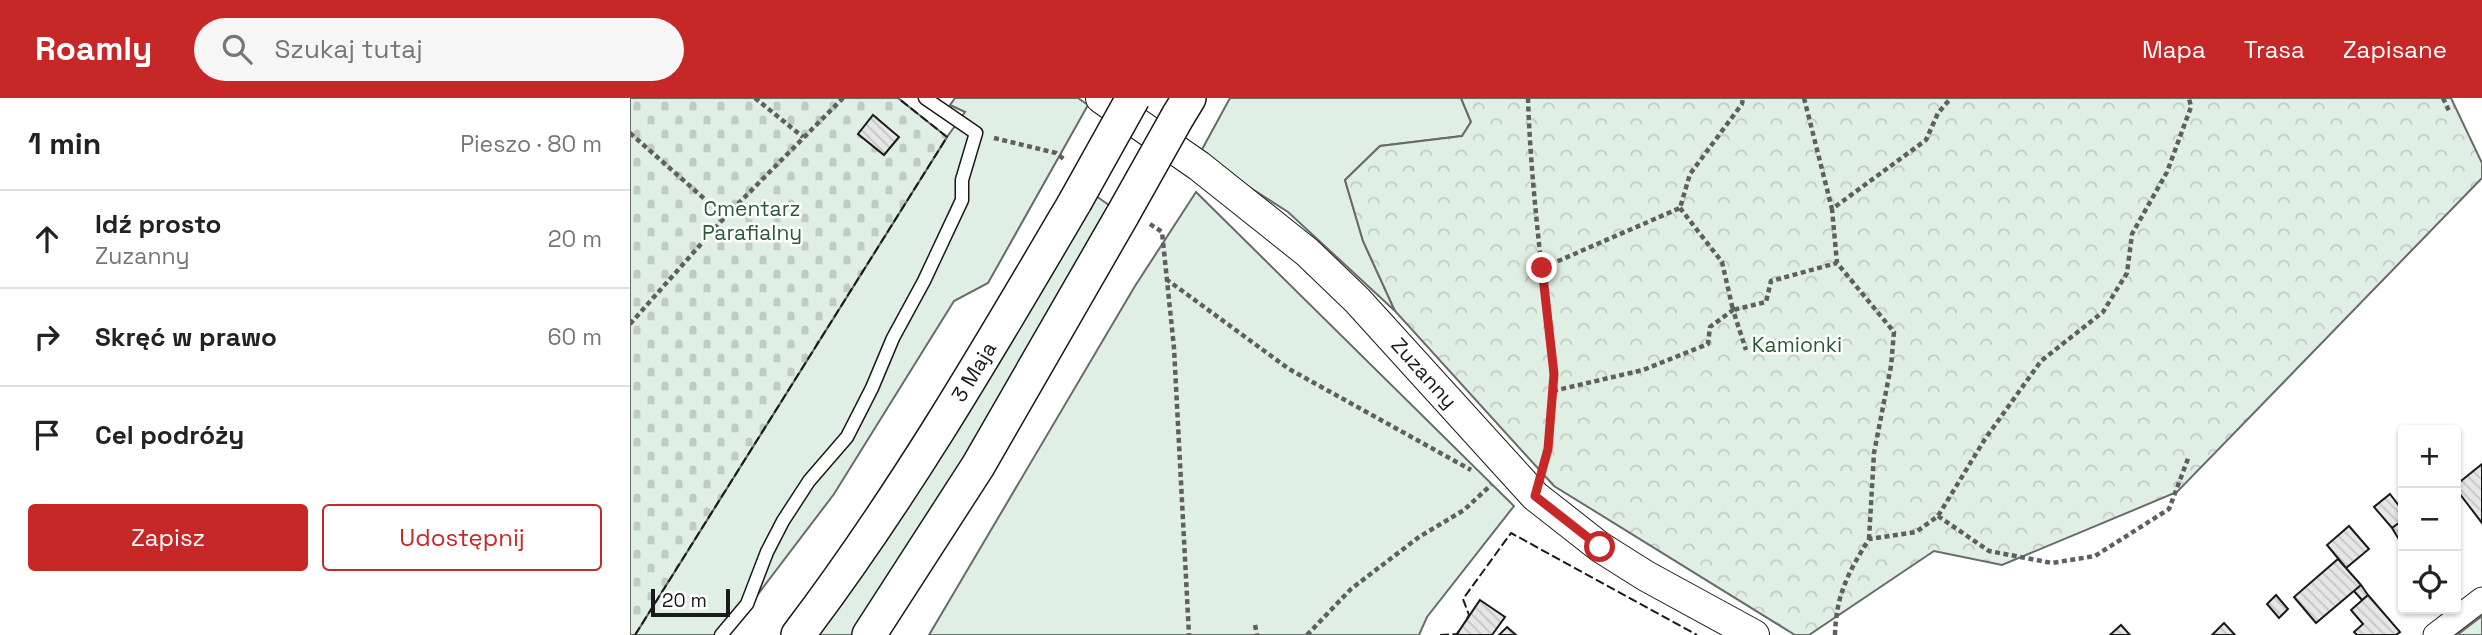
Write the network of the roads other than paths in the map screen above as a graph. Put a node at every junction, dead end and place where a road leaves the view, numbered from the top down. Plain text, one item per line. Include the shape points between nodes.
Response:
1 (925, 98) edge
2 (1101, 98) edge
3 (1133, 98) edge
4 (1184, 107) edge
5 (2482, 600) edge
6 (721, 635) edge
7 (798, 635) edge
8 (869, 635) edge
9 (1755, 635) edge
10 (2435, 635) edge

1 - 6 lane via 976,133 962,180 962,200 847,437 783,521 747,604
2 - 9 street, Zuzanny via 1199,166 1307,252 1357,300 1535,496 1600,547
3 - 7 main road, 3 Maja, bridge via 921,460
4 - 8 main road, bridge via 1132,215
5 - 10 street

